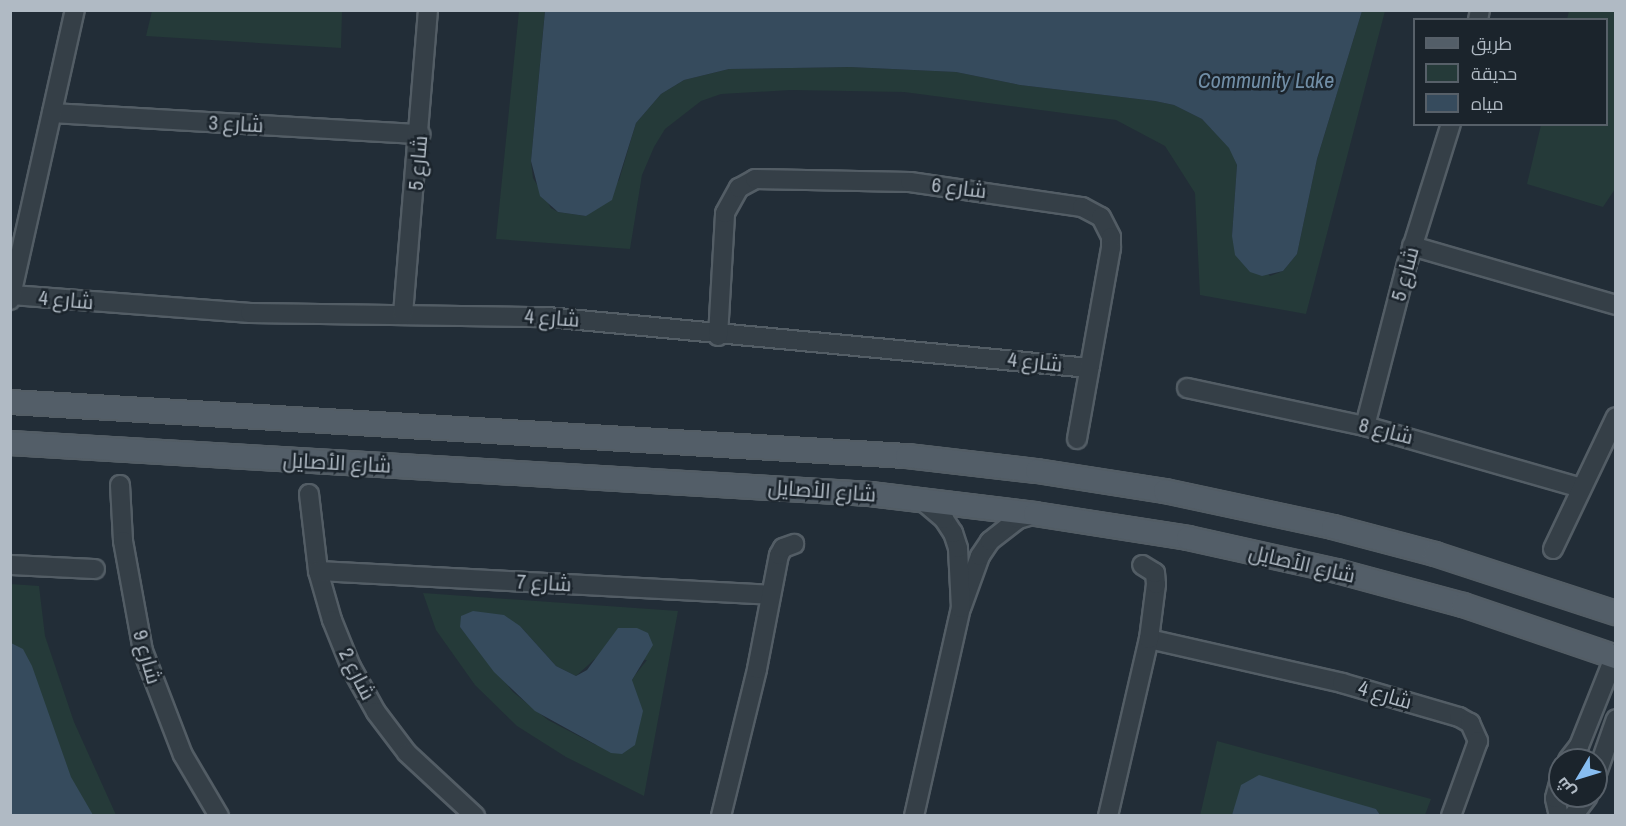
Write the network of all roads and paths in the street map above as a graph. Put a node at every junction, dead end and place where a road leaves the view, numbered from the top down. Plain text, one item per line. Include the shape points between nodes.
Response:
1 (75, 10) edge
2 (428, 10) edge
3 (52, 113) junction
4 (1450, 126) edge
5 (420, 134) junction
6 (1412, 246) junction
7 (11, 297) edge
8 (1616, 305) edge
9 (403, 314) junction
10 (718, 336) junction
11 (1090, 368) junction
12 (1187, 388) dead end
13 (10, 402) edge
14 (1616, 417) edge
15 (1365, 426) junction
16 (1077, 439) dead end
17 (10, 443) edge
18 (120, 485) dead end
19 (1581, 488) junction
20 (309, 494) dead end
21 (919, 498) junction
22 (1035, 514) junction
23 (794, 544) dead end
24 (1553, 549) dead end
25 (10, 565) edge
26 (1142, 565) dead end
27 (95, 570) dead end
28 (318, 571) junction
29 (770, 595) junction
30 (961, 608) junction
31 (1616, 613) edge
32 (1149, 639) junction
33 (1615, 655) edge
34 (1616, 719) edge
35 (1579, 748) edge
36 (1606, 748) edge
37 (219, 816) edge
38 (475, 816) edge
39 (720, 816) edge
40 (914, 816) edge
41 (1108, 816) edge
42 (1451, 816) edge

1 - 3 street
2 - 5 street, شارع 5
3 - 5 street, شارع 3
3 - 7 street
4 - 6 street, شارع 5
5 - 9 street, شارع 5
6 - 8 street
6 - 15 street, شارع 5
7 - 9 street, شارع 4 via 198,310
9 - 10 street, شارع 4 via 547,317
10 - 11 street, شارع 4
10 - 11 street, شارع 6 via 725,213 739,188 765,178 910,182 1024,196 1082,207 1101,217 1111,237 1111,248
11 - 16 street, شارع 6
12 - 15 street, شارع 8
13 - 31 main road, شارع الأصايل via 907,456 1037,471 1166,491 1333,527 1435,554
14 - 19 street
15 - 19 street, شارع 8
17 - 21 main road, شارع الأصايل
18 - 37 street, شارع 9 via 124,552 143,651 183,755
19 - 24 street
20 - 28 street, شارع 2
21 - 22 main road, شارع الأصايل
21 - 30 street via 939,513 953,533 958,548
22 - 30 street via 1010,524 990,541 980,556
22 - 33 main road, شارع الأصايل via 1188,538 1326,568 1464,605
23 - 29 street via 780,551
25 - 27 street
26 - 32 street via 1151,569 1156,578
28 - 29 street, شارع 7
28 - 38 street, شارع 2 via 351,668 376,712 407,753
29 - 39 street via 757,669
30 - 40 street
32 - 41 street
32 - 42 street, شارع 4 via 1353,686 1459,717 1475,731 1475,752
33 - 35 street
34 - 36 street

